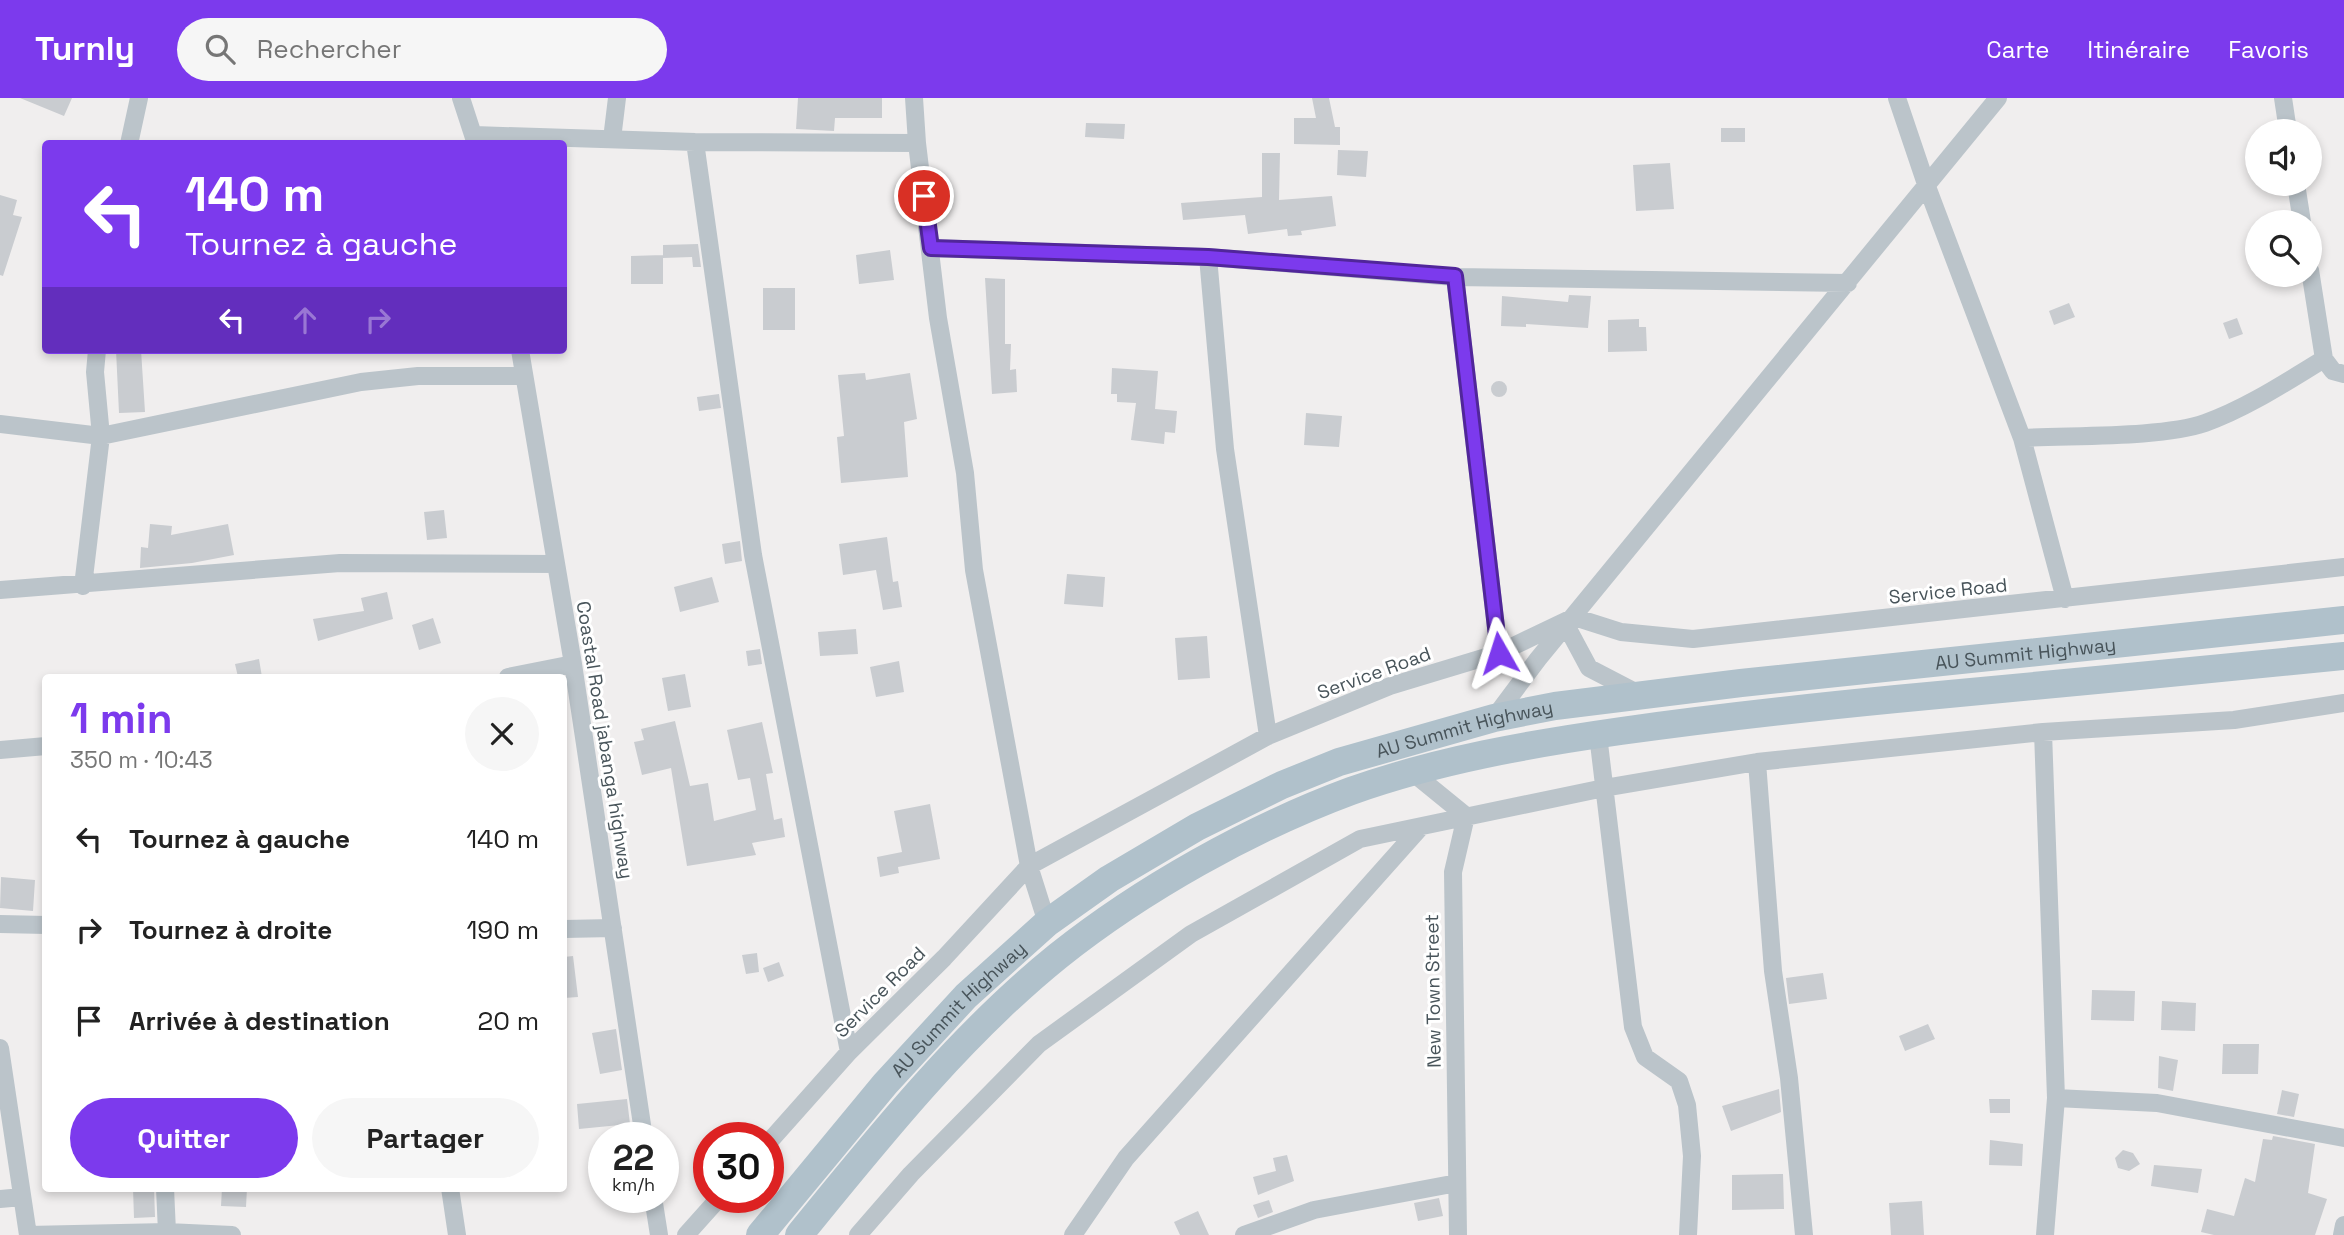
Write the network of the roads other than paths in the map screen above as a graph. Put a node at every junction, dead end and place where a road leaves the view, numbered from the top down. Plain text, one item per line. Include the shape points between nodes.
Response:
1 (139, 98) edge
2 (461, 98) edge
3 (617, 98) edge
4 (914, 98) edge
5 (1897, 98) edge
6 (1998, 98) edge
7 (2283, 98) edge
8 (2286, 119) edge
9 (612, 138) junction
10 (475, 139) edge
11 (129, 140) edge
12 (695, 142) junction
13 (917, 143) junction
14 (1926, 184) junction
15 (931, 248) junction
16 (1208, 257) junction
17 (1455, 276) junction
18 (1848, 283) junction
19 (2313, 287) edge
20 (97, 354) edge
21 (521, 354) edge
22 (2324, 359) junction
23 (2344, 374) edge
24 (524, 376) junction
25 (0, 424) edge
26 (101, 436) junction
27 (2022, 438) junction
28 (556, 564) junction
29 (2344, 568) edge
30 (83, 586) junction
31 (0, 591) edge
32 (2065, 599) junction
33 (2344, 620) edge
34 (1570, 622) junction
35 (1499, 653) junction
36 (2344, 656) edge
37 (573, 664) junction
38 (523, 674) edge
39 (1642, 696) junction
40 (2344, 703) edge
41 (1494, 718) junction
42 (2043, 732) junction
43 (1598, 735) junction
44 (1268, 736) junction
45 (42, 747) edge
46 (0, 750) edge
47 (1757, 762) junction
48 (1412, 772) junction
49 (1604, 788) junction
50 (1465, 816) junction
51 (1419, 829) junction
52 (1028, 866) junction
53 (1047, 923) junction
54 (0, 924) edge
55 (42, 925) edge
56 (613, 928) junction
57 (567, 929) edge
58 (0, 1048) edge
59 (849, 1052) junction
60 (2056, 1098) junction
61 (642, 1122) edge
62 (784, 1125) edge
63 (2344, 1138) edge
64 (1457, 1184) junction
65 (165, 1192) edge
66 (451, 1192) edge
67 (22, 1197) junction
68 (0, 1199) edge
69 (656, 1213) edge
70 (706, 1213) edge
71 (167, 1232) junction
72 (28, 1235) edge
73 (232, 1235) edge
74 (457, 1235) edge
75 (659, 1235) edge
76 (686, 1235) edge
77 (760, 1235) edge
78 (799, 1235) edge
79 (858, 1235) edge
80 (1073, 1235) edge
81 (1244, 1235) edge
82 (1458, 1235) edge
83 (1688, 1235) edge
84 (1804, 1235) edge
85 (2045, 1235) edge

1 - 11 street
2 - 10 street
3 - 9 street
4 - 13 street
5 - 14 street
6 - 14 street
7 - 8 street
9 - 10 street
9 - 12 street
12 - 13 street
12 - 59 street via 753,555
13 - 15 street
14 - 18 street
14 - 27 street
15 - 16 street
15 - 52 street via 975,570
16 - 17 street
16 - 44 street via 1225,449
17 - 18 street
17 - 35 street
18 - 34 street
19 - 22 street
20 - 26 street
21 - 24 street, Coastal Road jabanga highway
22 - 23 street via 2333,371
22 - 27 street via 2202,424 2158,431
24 - 26 street via 418,376 361,382
24 - 28 street, Coastal Road jabanga highway
25 - 26 street
26 - 30 street
27 - 32 street
28 - 30 street via 340,563
28 - 37 street, Coastal Road jabanga highway
29 - 32 street, Service Road
30 - 31 street
32 - 34 street, Service Road via 1693,639
33 - 39 main road, AU Summit Highway
34 - 35 street, Service Road
34 - 39 street via 1590,668
34 - 41 street
35 - 44 street, Service Road via 1390,686
36 - 43 main road, AU Summit Highway via 1745,714
37 - 38 street
37 - 56 street, Coastal Road jabanga highway
39 - 41 main road, AU Summit Highway
40 - 42 street via 2234,720
41 - 53 main road, AU Summit Highway via 1392,745 1282,785 1197,827 1109,879
42 - 47 street
42 - 60 street
43 - 48 main road, AU Summit Highway via 1543,741
43 - 49 street
44 - 52 street, Service Road
45 - 46 street
47 - 49 street
47 - 84 street via 1773,971
48 - 50 street
48 - 78 main road, AU Summit Highway via 1296,814 1214,856 1058,956 989,1019 905,1109
49 - 50 street
49 - 83 street via 1633,1027 1645,1057 1679,1082 1687,1105 1692,1156
50 - 51 street
50 - 64 street, New Town Street via 1454,872
51 - 79 street via 1360,839 1191,934 1147,965 1040,1044 911,1174
51 - 80 street via 1126,1158
52 - 53 street
52 - 59 street, Service Road
53 - 77 main road, AU Summit Highway via 967,996 885,1084
54 - 55 street
56 - 57 street
56 - 61 street, Coastal Road jabanga highway
58 - 67 street
59 - 62 street, Service Road
60 - 63 street via 2157,1103
60 - 85 street
64 - 81 street via 1314,1210
64 - 82 street, New Town Street
65 - 71 street
66 - 74 street
67 - 68 street
67 - 72 street
69 - 75 street
70 - 76 street
71 - 72 street
71 - 73 street

